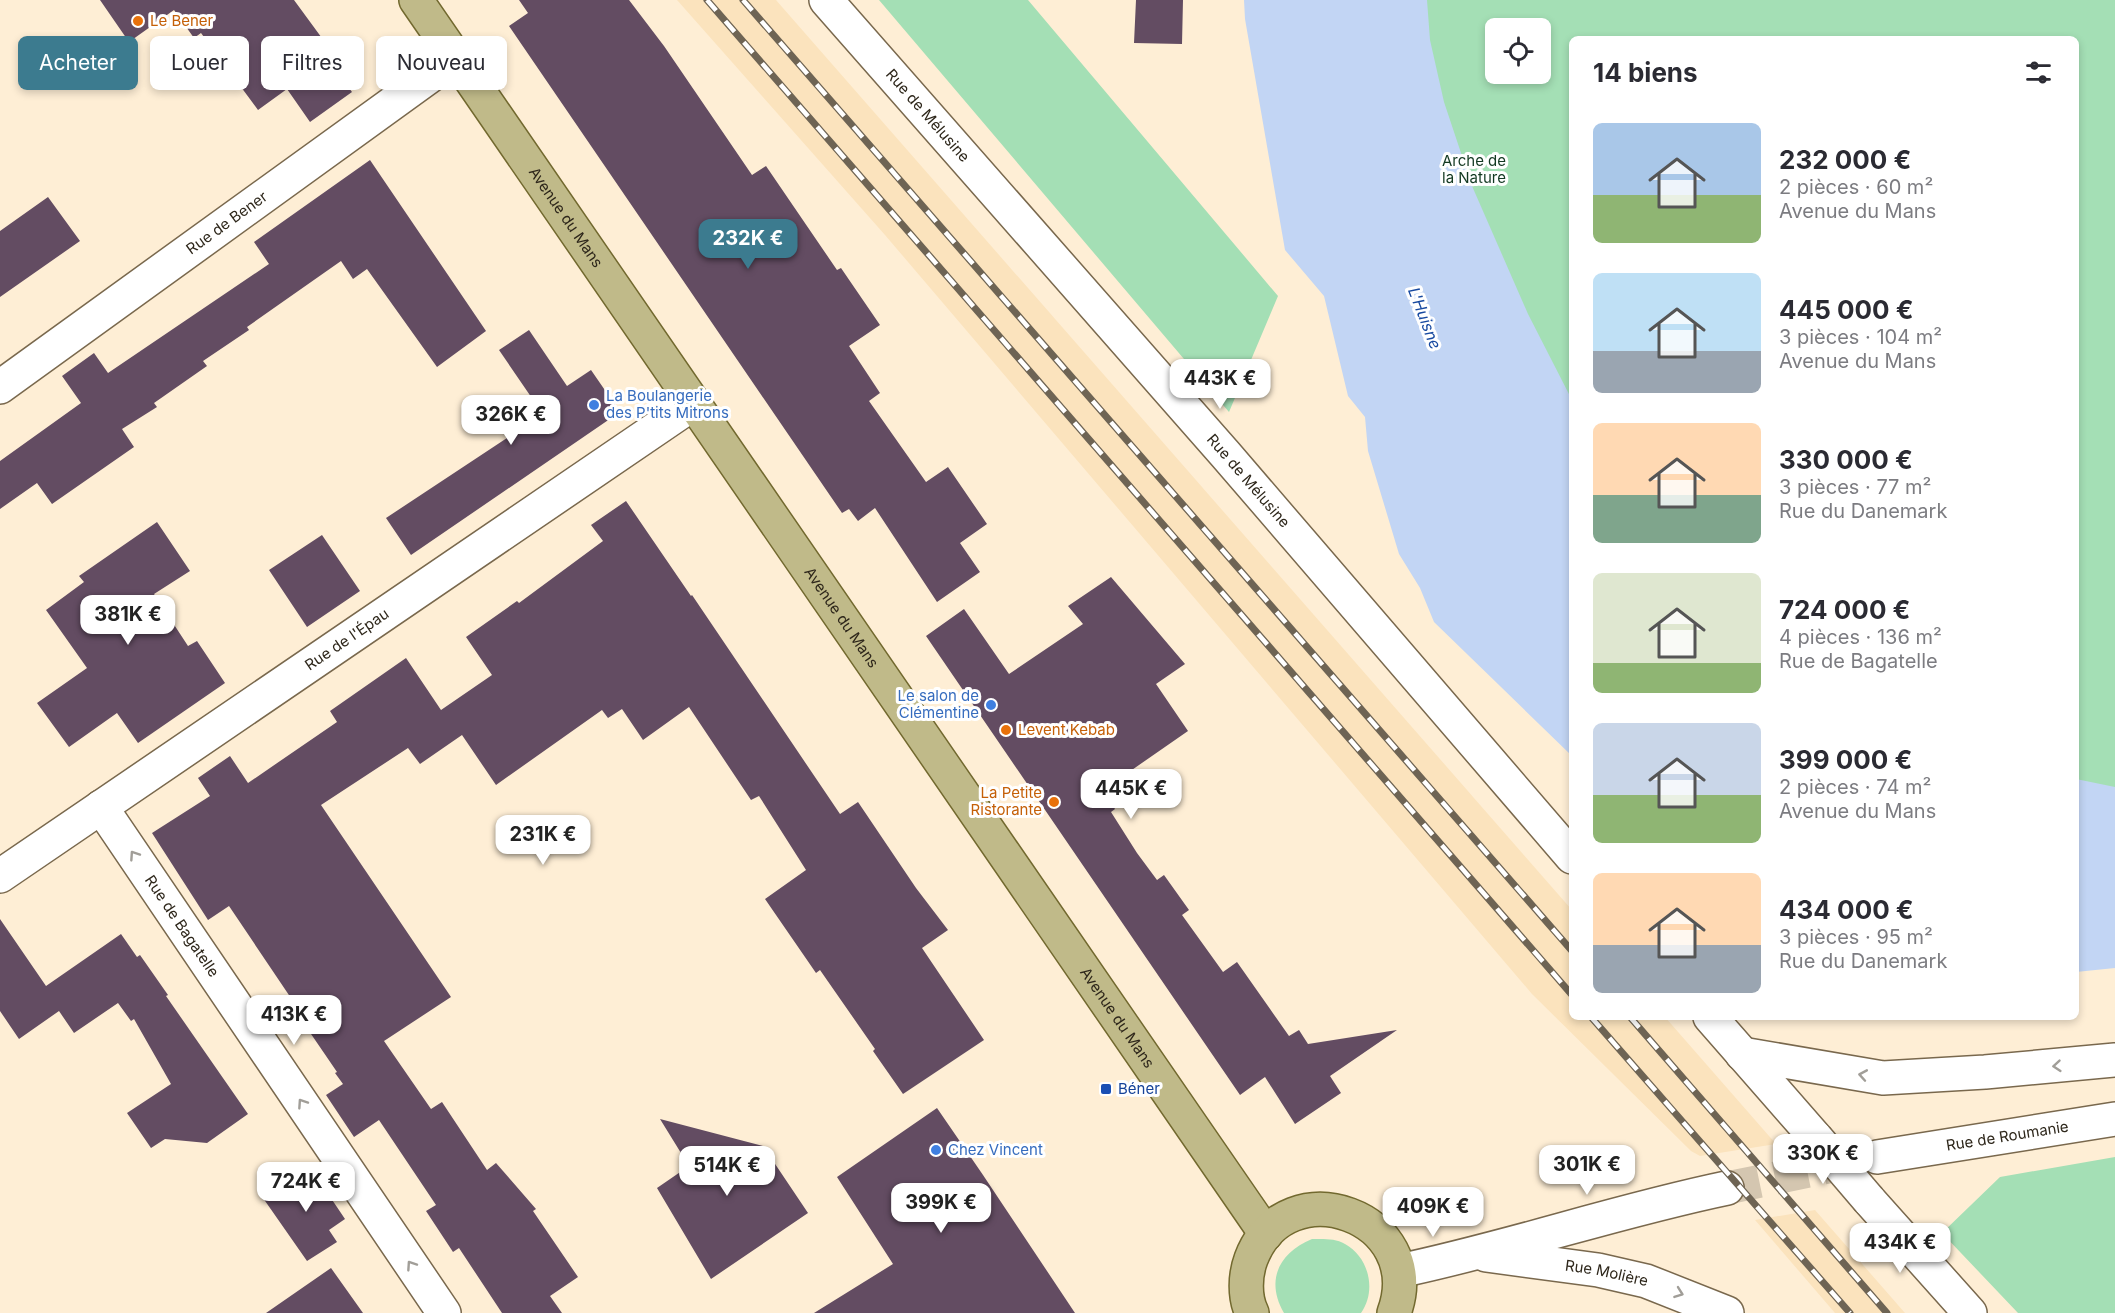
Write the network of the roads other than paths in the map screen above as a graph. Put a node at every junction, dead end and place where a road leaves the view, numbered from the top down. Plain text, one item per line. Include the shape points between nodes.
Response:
1 (416, 0) edge
2 (826, 0) edge
3 (440, 36) edge
4 (411, 90) edge
5 (477, 90) edge
6 (0, 387) edge
7 (694, 403) junction
8 (101, 807) junction
9 (1569, 854) edge
10 (0, 876) edge
11 (1713, 1020) edge
12 (1742, 1054) junction
13 (2115, 1060) edge
14 (2115, 1119) edge
15 (1888, 1155) tunnel mouth
16 (1727, 1188) tunnel mouth
17 (1266, 1234) junction
18 (1478, 1254) junction
19 (1399, 1271) junction
20 (444, 1313) edge
21 (1252, 1313) edge
22 (1394, 1313) edge
23 (1727, 1313) edge
24 (1970, 1313) edge

1 - 3 main road, Avenue du Mans
2 - 9 street, Rue de Mélusine
4 - 6 street, Rue de Bener
5 - 7 main road, Avenue du Mans
7 - 8 street, Rue de l'Épau
7 - 17 main road, Avenue du Mans
8 - 10 street, Rue de l'Épau
20 -> 8 street, Rue de Bagatelle
11 - 12 street
13 -> 12 street via 1883,1078
12 - 24 street, bridge
14 - 15 street, Rue de Roumanie
16 - 18 street via 1612,1215
17 - 19 main road via 1284,1219 1305,1211 1328,1209 1351,1214 1371,1226 1387,1243
17 - 21 main road via 1254,1252 1246,1280
18 - 19 street
18 -> 23 street, Rue Molière via 1598,1270 1646,1281
19 - 22 main road

